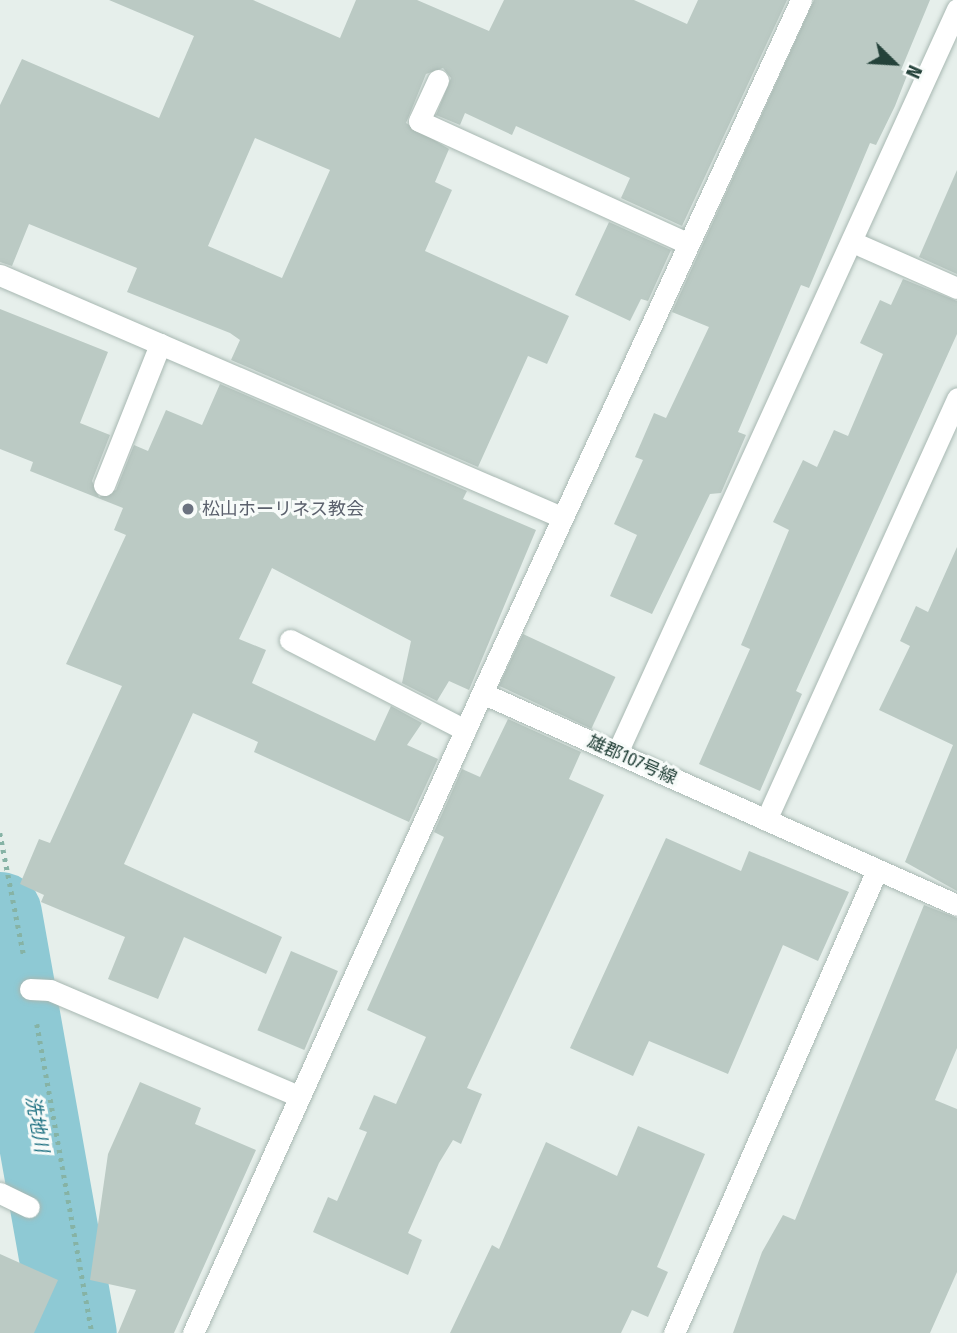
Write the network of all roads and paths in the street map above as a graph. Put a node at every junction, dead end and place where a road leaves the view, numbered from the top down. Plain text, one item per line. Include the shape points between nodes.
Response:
1 (801, 0) edge
2 (957, 9) edge
3 (438, 80) dead end
4 (687, 243) junction
5 (855, 243) junction
6 (0, 275) edge
7 (957, 288) edge
8 (160, 344) junction
9 (957, 398) edge
10 (104, 485) dead end
11 (559, 516) junction
12 (290, 640) dead end
13 (482, 693) junction
14 (465, 730) junction
15 (617, 753) junction
16 (766, 820) junction
17 (0, 833) edge
18 (877, 870) junction
19 (957, 905) edge
20 (30, 989) junction
21 (299, 1096) junction
22 (0, 1193) edge
23 (29, 1207) dead end
24 (92, 1333) edge
25 (193, 1333) edge
26 (674, 1333) edge

1 - 4 street
2 - 5 street
3 - 4 street via 419,121
4 - 11 street
5 - 7 street
5 - 15 street
6 - 8 street
8 - 10 street
8 - 11 street
9 - 16 street
11 - 13 street
12 - 14 street
13 - 14 street
13 - 15 street, 雄郡107号線
14 - 21 street
15 - 16 street, 雄郡107号線
16 - 18 street, 雄郡107号線
17 - 20 path
18 - 19 street, 雄郡107号線
18 - 26 street
20 - 21 street via 50,990
20 - 24 path
21 - 25 street
22 - 23 street

